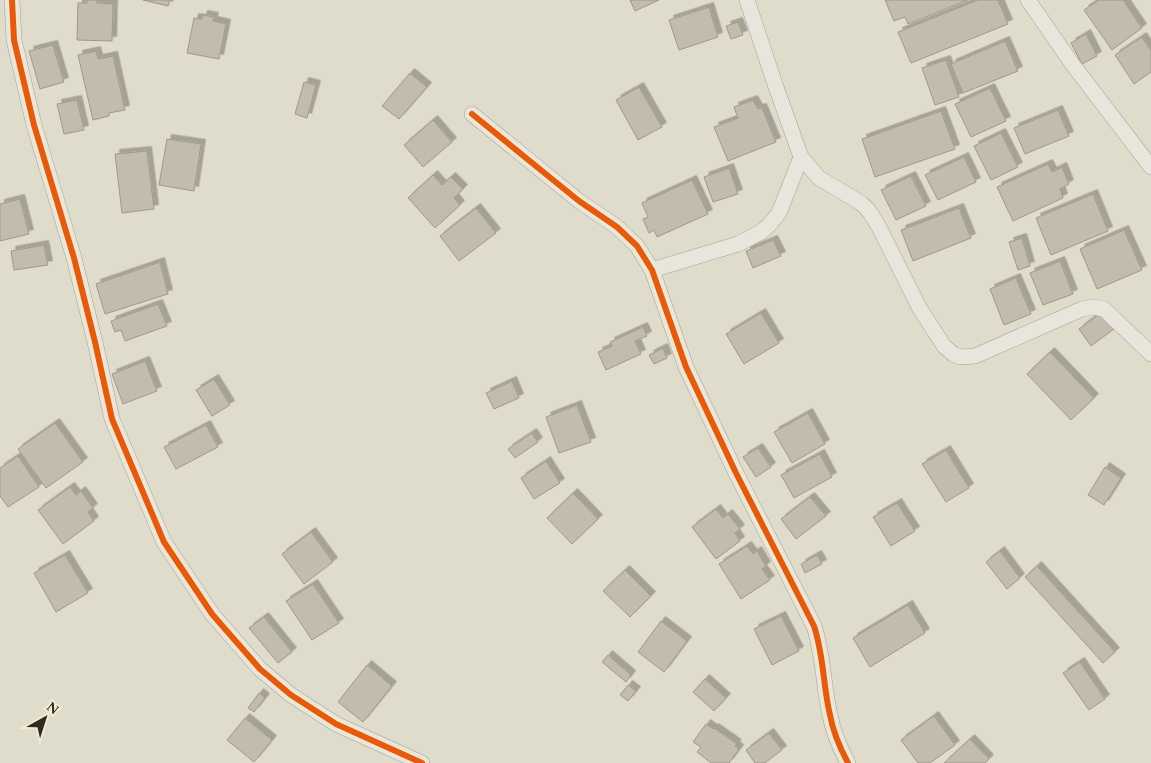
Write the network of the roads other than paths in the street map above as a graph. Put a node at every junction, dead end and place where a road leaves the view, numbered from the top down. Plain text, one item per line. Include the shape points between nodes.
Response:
1 (12, 0) edge
2 (748, 0) edge
3 (1028, 0) edge
4 (472, 114) dead end
5 (801, 157) junction
6 (1151, 167) edge
7 (652, 270) junction
8 (1151, 354) edge
9 (422, 763) edge
10 (848, 763) edge

1 - 9 street via 14,40 34,125 74,258 112,419 164,542 212,614 260,669 290,695 336,724
2 - 5 street
3 - 6 street
4 - 7 street via 578,201 617,227 637,246
5 - 7 street via 779,213 761,232 738,244
5 - 8 street via 819,178 862,203 869,211 920,309 944,346 960,358 975,356 1082,308 1094,306 1108,313
7 - 10 street via 686,367 814,626 829,713

